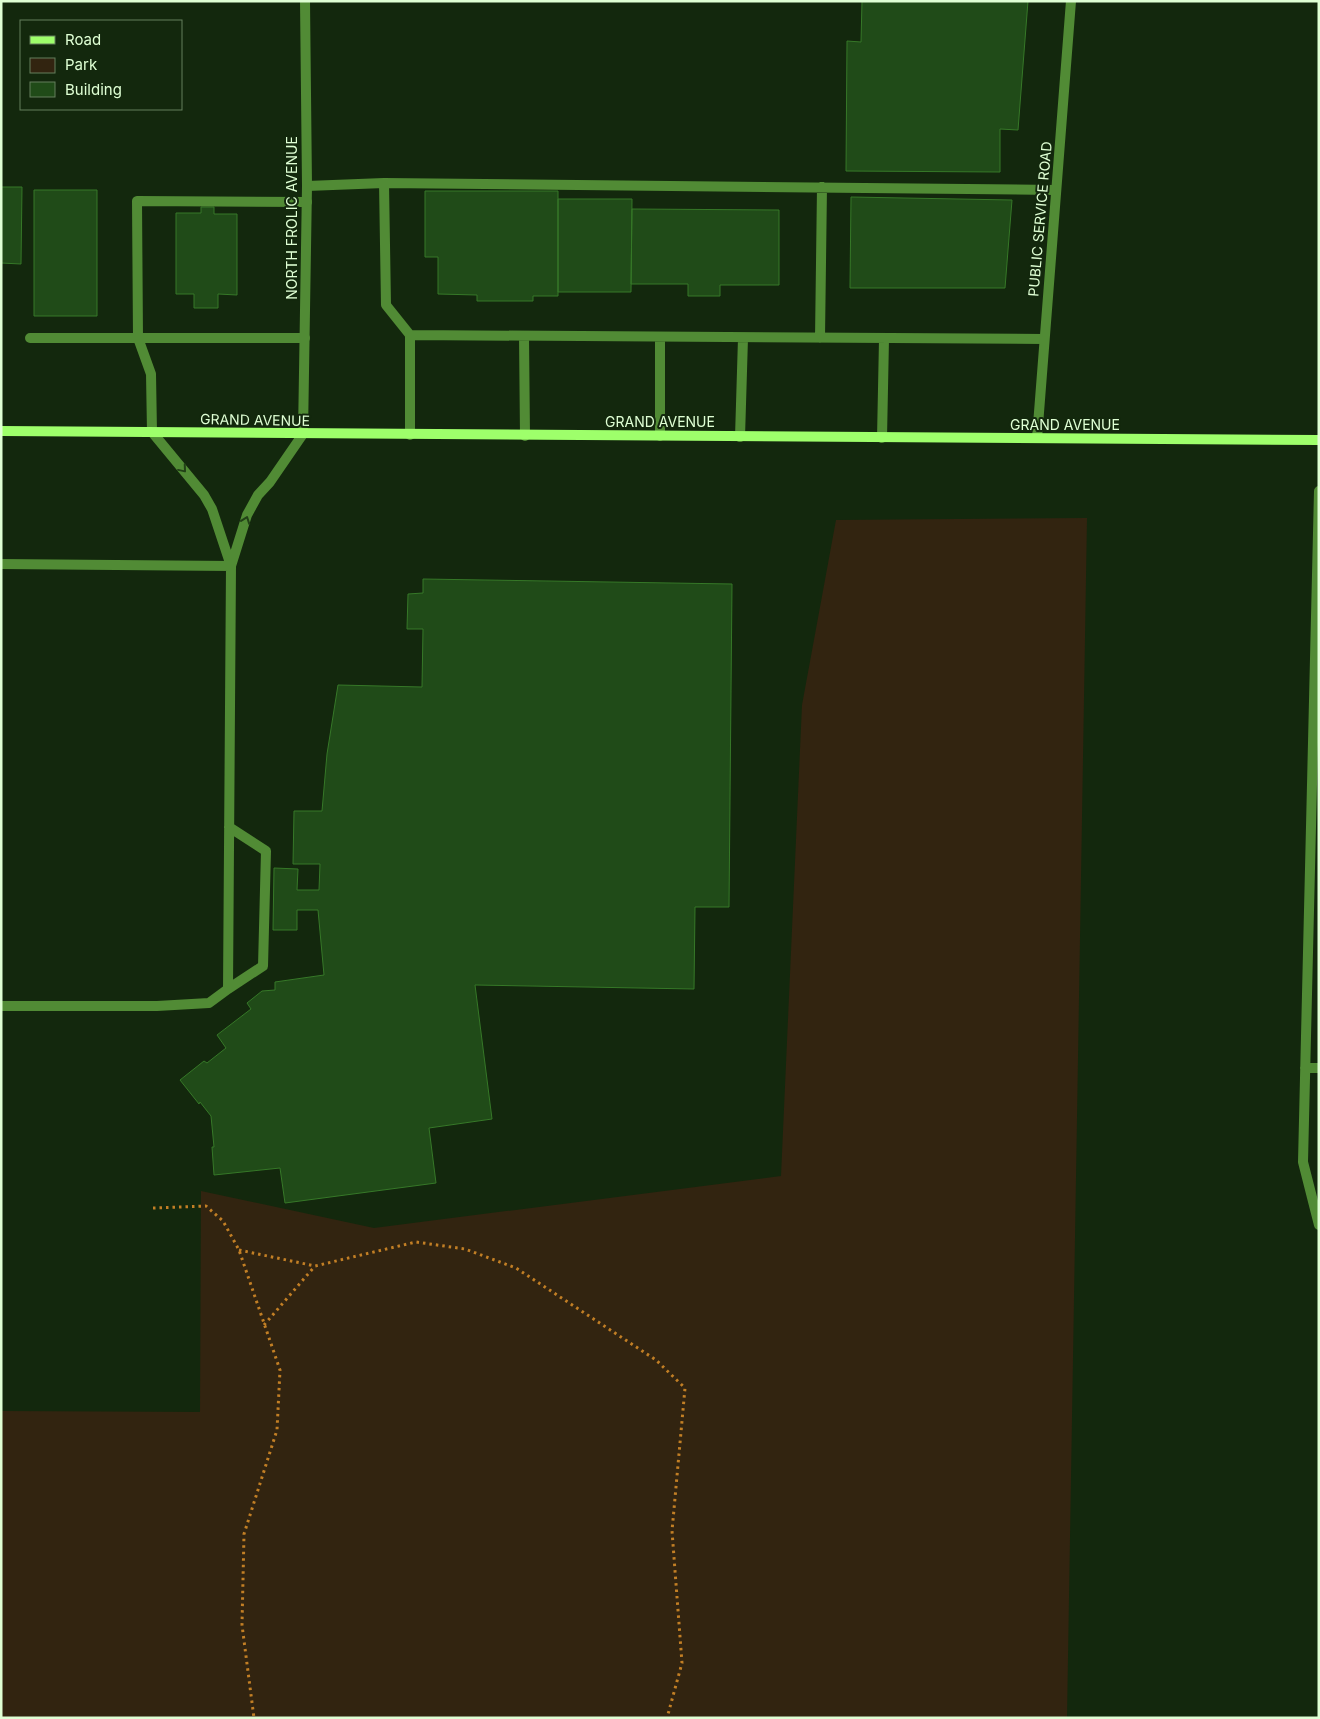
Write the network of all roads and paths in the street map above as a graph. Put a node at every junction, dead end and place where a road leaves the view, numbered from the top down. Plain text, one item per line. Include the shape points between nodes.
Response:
1 (304, 1) edge
2 (1071, 1) edge
3 (384, 183) junction
4 (307, 186) junction
5 (822, 188) junction
6 (1056, 190) junction
7 (307, 202) junction
8 (410, 335) junction
9 (524, 336) junction
10 (660, 337) junction
11 (30, 338) dead end
12 (138, 338) junction
13 (305, 338) junction
14 (742, 338) junction
15 (820, 338) junction
16 (884, 339) junction
17 (1044, 339) junction
18 (1, 431) edge
19 (152, 432) junction
20 (303, 434) junction
21 (410, 434) junction
22 (525, 436) junction
23 (660, 436) junction
24 (740, 437) junction
25 (882, 438) junction
26 (1037, 438) junction
27 (1319, 440) edge
28 (1319, 491) edge
29 (1, 564) edge
30 (231, 566) junction
31 (230, 827) junction
32 (228, 989) junction
33 (1, 1006) edge
34 (1305, 1068) junction
35 (1319, 1068) edge
36 (153, 1208) dead end
37 (1319, 1225) edge
38 (239, 1250) junction
39 (315, 1266) junction
40 (264, 1325) junction
41 (254, 1718) edge
42 (667, 1718) edge

1 - 4 street, NORTH FROLIC AVENUE
2 - 6 street, PUBLIC SERVICE ROAD
3 - 4 street
3 - 5 street
3 - 8 street via 386,305
4 - 7 street, NORTH FROLIC AVENUE
5 - 6 street
5 - 15 street
6 - 17 street, PUBLIC SERVICE ROAD
7 - 12 street via 137,201
7 - 13 street, NORTH FROLIC AVENUE
8 - 9 street
8 - 21 street
9 - 10 street
9 - 22 street
10 - 14 street
10 - 23 street
11 - 12 street
12 - 13 street
12 - 19 street via 151,374
13 - 20 street, NORTH FROLIC AVENUE
14 - 15 street
14 - 24 street
15 - 16 street
16 - 17 street
16 - 25 street
17 - 26 street, PUBLIC SERVICE ROAD
18 - 19 main road, GRAND AVENUE
19 - 20 main road, GRAND AVENUE
19 -> 30 street via 204,494
20 - 21 main road, GRAND AVENUE
30 -> 20 street via 247,515
21 - 22 main road, GRAND AVENUE
22 - 23 main road, GRAND AVENUE
23 - 24 main road, GRAND AVENUE
24 - 25 main road, GRAND AVENUE
25 - 26 main road, GRAND AVENUE
26 - 27 main road, GRAND AVENUE
28 - 34 street
29 - 30 street
30 - 31 street
31 - 32 street
31 - 32 street via 266,852 263,966
32 - 33 street via 209,1003
34 - 35 street
34 - 37 street via 1303,1162
36 - 38 path via 206,1206 223,1221
38 - 39 path
38 - 40 path
39 - 40 path
39 - 42 path via 416,1242 465,1249 516,1268 656,1360 685,1388 672,1531 682,1663
40 - 41 path via 280,1370 277,1430 244,1534 242,1625

